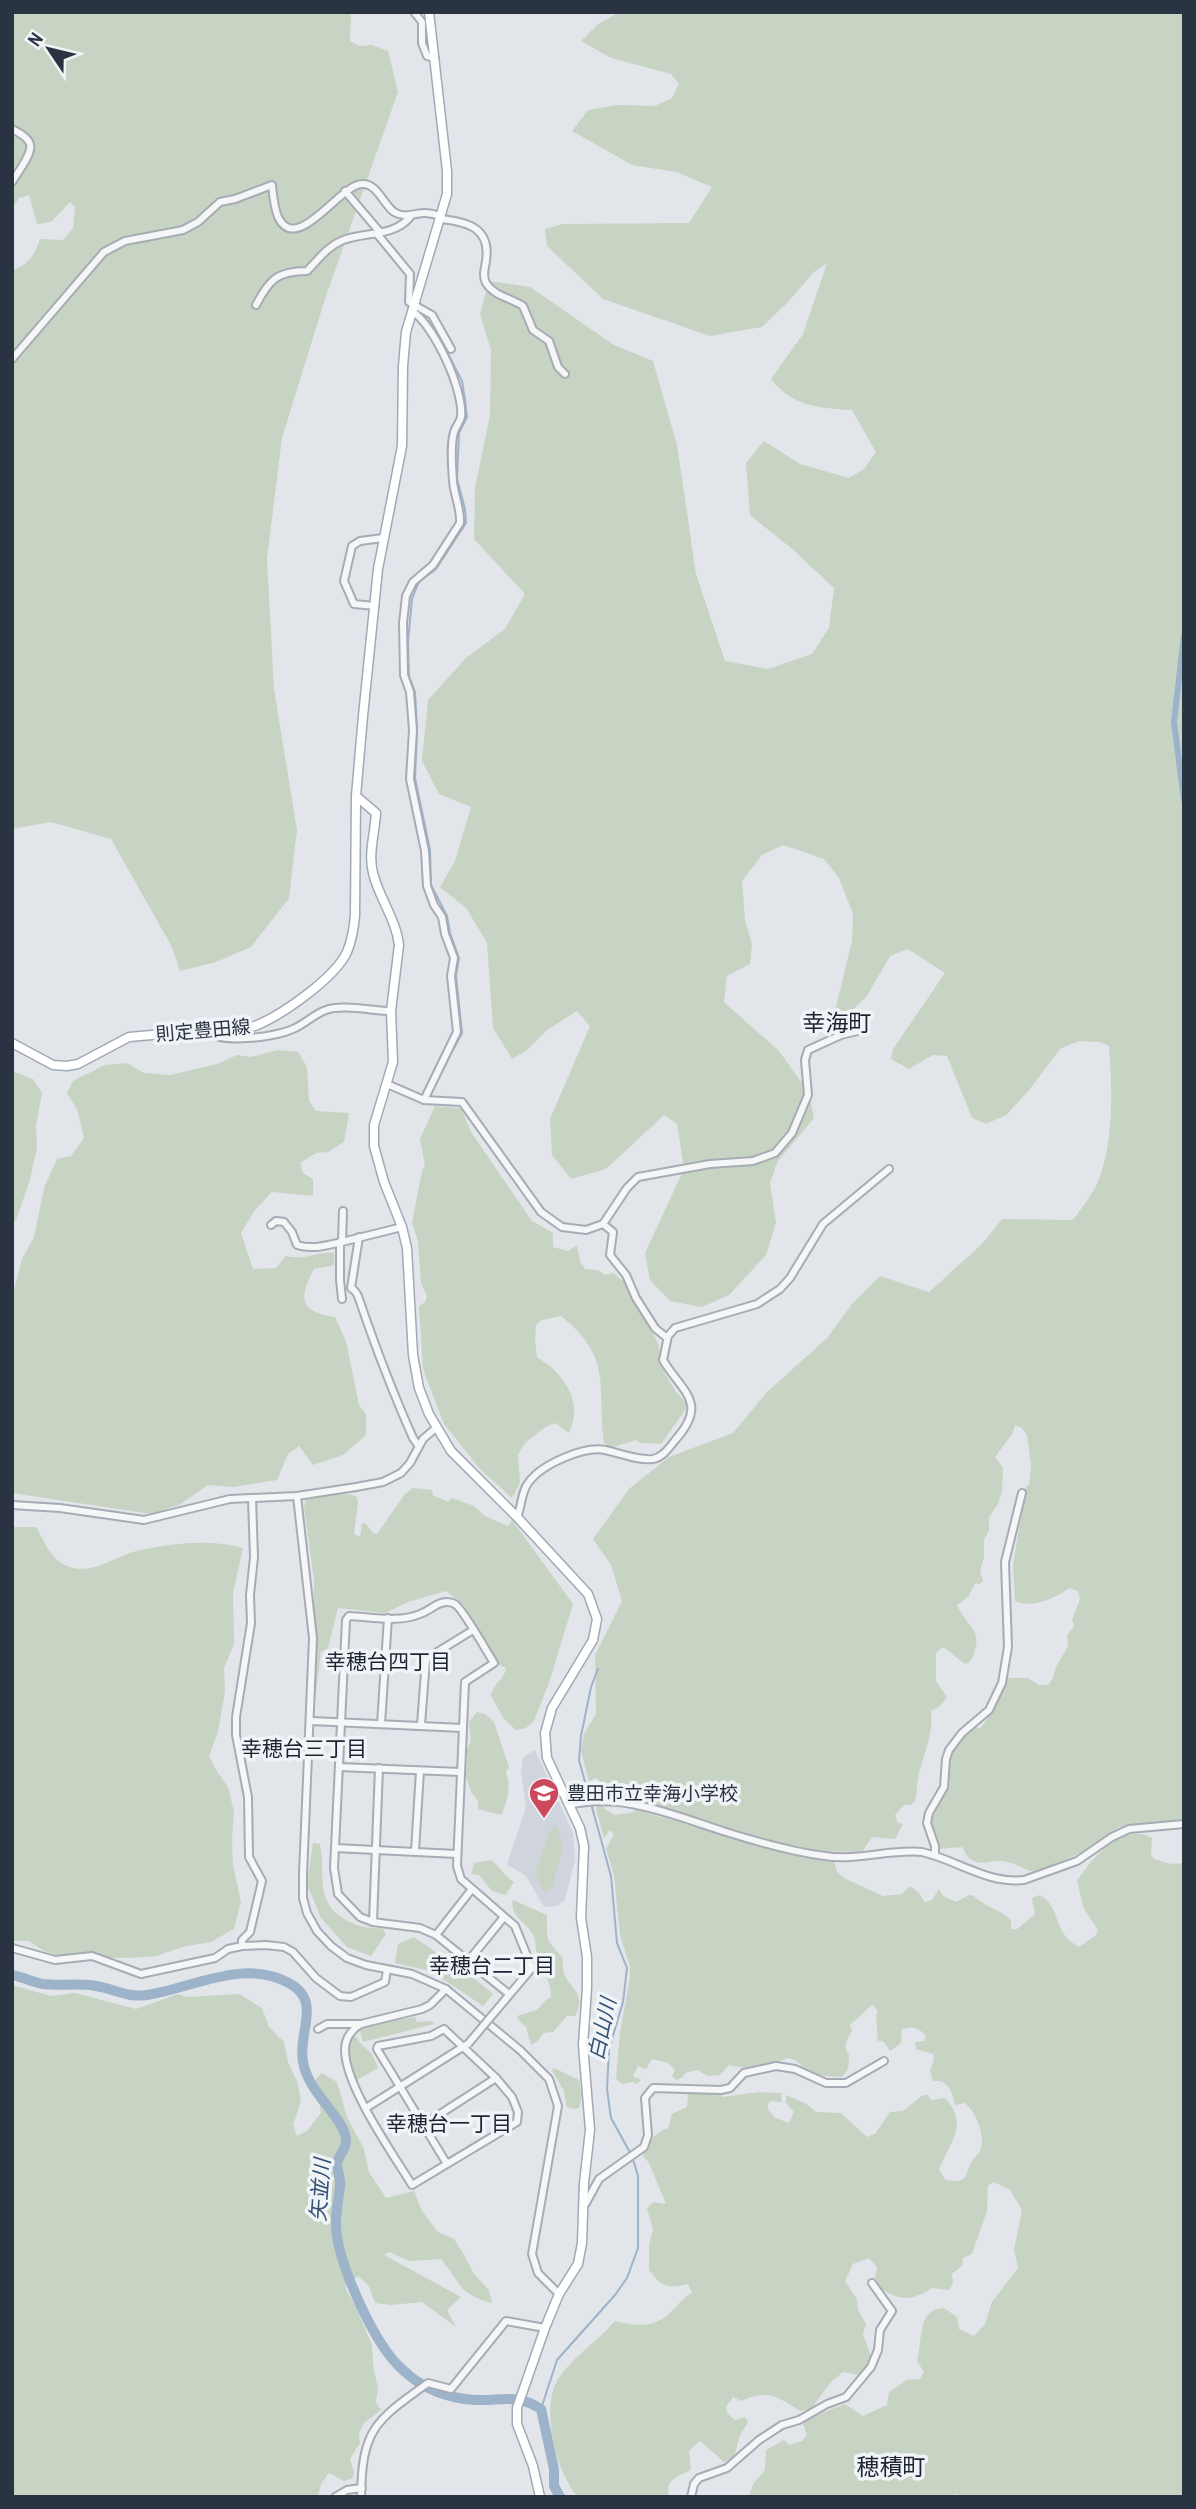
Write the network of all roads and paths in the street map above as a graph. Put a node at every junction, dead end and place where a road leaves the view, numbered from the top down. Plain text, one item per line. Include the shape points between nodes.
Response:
1 (414, 12) edge
2 (429, 12) edge
3 (435, 58) junction
4 (12, 129) edge
5 (12, 181) edge
6 (345, 191) junction
7 (410, 217) junction
8 (441, 217) junction
9 (378, 234) junction
10 (256, 305) dead end
11 (412, 308) junction
12 (451, 349) dead end
13 (12, 359) edge
14 (565, 374) dead end
15 (383, 538) junction
16 (374, 607) junction
17 (355, 796) junction
18 (391, 1011) junction
19 (866, 1029) dead end
20 (205, 1030) junction
21 (12, 1043) edge
22 (387, 1084) junction
23 (424, 1100) junction
24 (889, 1169) dead end
25 (343, 1210) dead end
26 (603, 1224) junction
27 (271, 1225) dead end
28 (402, 1227) junction
29 (359, 1237) junction
30 (341, 1242) junction
31 (342, 1299) dead end
32 (667, 1338) junction
33 (436, 1429) junction
34 (418, 1445) junction
35 (1022, 1493) dead end
36 (297, 1496) junction
37 (252, 1498) junction
38 (12, 1505) edge
39 (517, 1517) junction
40 (388, 1618) junction
41 (473, 1630) junction
42 (311, 1721) junction
43 (341, 1722) junction
44 (382, 1724) junction
45 (421, 1725) junction
46 (463, 1728) junction
47 (340, 1767) junction
48 (379, 1768) junction
49 (420, 1771) junction
50 (461, 1772) junction
51 (569, 1805) junction
52 (1184, 1824) edge
53 (335, 1848) junction
54 (375, 1850) junction
55 (415, 1851) junction
56 (457, 1854) junction
57 (935, 1855) junction
58 (472, 1889) junction
59 (504, 1917) junction
60 (373, 1922) junction
61 (436, 1934) junction
62 (242, 1946) junction
63 (12, 1948) edge
64 (469, 1960) junction
65 (387, 1970) junction
66 (446, 1989) junction
67 (507, 1997) junction
68 (361, 2024) junction
69 (318, 2029) dead end
70 (465, 2045) junction
71 (884, 2062) dead end
72 (496, 2078) junction
73 (398, 2087) junction
74 (366, 2108) junction
75 (423, 2125) junction
76 (447, 2164) junction
77 (584, 2212) junction
78 (872, 2283) dead end
79 (559, 2294) junction
80 (545, 2328) junction
81 (362, 2488) junction
82 (335, 2497) edge
83 (361, 2497) edge
84 (540, 2497) edge
85 (691, 2497) edge

1 - 3 street via 422,22 427,56
2 - 3 main road, 則定豊田線
3 - 8 main road, 則定豊田線 via 447,171
4 - 5 street via 31,146
6 - 7 street via 371,185 394,212
6 - 9 street
6 - 13 street via 299,228 286,226 279,218 272,185 223,200 183,230 117,244 99,258
7 - 8 street via 423,213
7 - 9 street
8 - 11 main road, 則定豊田線
8 - 14 street via 472,226 484,238 486,284 523,306 533,330 549,341
9 - 10 street via 341,241 307,271 279,275 266,286
9 - 11 street via 410,274
11 - 12 street via 423,308 432,315
11 - 15 main road, 則定豊田線 via 403,366 402,446
11 - 23 street via 454,375 461,417 454,432 453,464 460,523 433,565 413,582 403,623 404,675 413,730 410,779 425,851 427,886 454,958 451,976 457,1032
15 - 16 main road, 則定豊田線
15 - 16 street via 352,546 344,580 354,604
16 - 17 main road, 則定豊田線
17 - 18 main road via 376,813 373,873 398,934
17 - 20 main road, 則定豊田線 via 353,934 341,963 270,1020 256,1026
18 - 20 street via 328,1009 294,1029 263,1037 210,1036
18 - 22 main road via 394,1047
19 - 26 street via 808,1050 808,1095 792,1133 775,1153 753,1161 638,1177
20 - 21 main road, 則定豊田線 via 129,1037 67,1066 53,1065
22 - 23 street
22 - 28 main road via 374,1125 374,1146
23 - 26 street via 462,1102 526,1194 555,1223 573,1230
24 - 32 street via 823,1224 790,1278 767,1299 675,1328
25 - 30 street
26 - 32 street via 613,1232 610,1255 655,1328
27 - 30 street via 284,1222 297,1245 303,1247
28 - 29 street
28 - 33 main road via 410,1263 415,1372
29 - 30 street
29 - 34 street via 351,1288 358,1294 386,1374
30 - 31 street
32 - 39 street via 663,1360 692,1402 681,1433 662,1455 649,1460 596,1448 550,1465 529,1480
33 - 34 street
33 - 39 main road via 458,1459
34 - 36 street via 406,1469 394,1478
35 - 57 street via 1005,1562 1008,1647 1002,1683 989,1710 949,1751 944,1787 927,1823
36 - 37 street
36 - 42 street via 313,1638
37 - 38 street via 144,1520
37 - 62 street via 251,1623 236,1735 248,1797 249,1857 262,1881 250,1932
39 - 51 main road via 587,1594 597,1619 593,1640 552,1707 545,1733 547,1758
40 - 41 street via 421,1614 447,1602 457,1605
40 - 43 street via 347,1618
40 - 44 street
41 - 45 street via 426,1659
41 - 46 street via 494,1663 465,1682
42 - 43 street
42 - 65 street via 303,1874 307,1913 317,1931 347,1958
43 - 44 street
43 - 47 street
44 - 45 street
45 - 46 street
46 - 50 street
47 - 48 street
47 - 53 street
48 - 49 street
48 - 54 street
49 - 50 street
49 - 55 street
50 - 56 street
51 - 57 street via 598,1800 632,1804 821,1856 911,1851
51 - 77 main road via 584,1846 581,1918 587,1988 583,2045 590,2130
52 - 57 street via 1129,1829 1077,1861 1024,1880 986,1876
53 - 54 street
53 - 60 street via 338,1894 360,1917
54 - 55 street
54 - 60 street
55 - 56 street
56 - 58 street via 461,1879
58 - 59 street
58 - 61 street
59 - 64 street
59 - 67 street via 515,1926 531,1968
60 - 61 street
61 - 64 street
62 - 63 street via 215,1958 141,1974 92,1956 55,1960
62 - 65 street via 266,1945 293,1952 340,1996 368,1992 385,1982
64 - 67 street
65 - 66 street via 412,1974
66 - 68 street via 422,2009
66 - 79 street via 541,2068 553,2086 556,2126 532,2254 538,2273
67 - 70 street, bridge
68 - 69 street via 327,2024
68 - 74 street via 346,2040 345,2050
70 - 72 street
70 - 73 street
70 - 73 street via 443,2029 431,2036 380,2045 377,2049
71 - 77 street via 846,2083 826,2084 776,2066 744,2073 730,2088 721,2090 653,2088 646,2098 647,2141 599,2179
72 - 75 street
72 - 76 street via 516,2105 517,2122
73 - 74 street
73 - 75 street
74 - 76 street via 412,2186
75 - 76 street
77 - 79 main road via 578,2264
78 - 85 street via 892,2311 880,2330 876,2357 852,2392 782,2425 727,2468 699,2478
79 - 80 main road
80 - 81 street via 506,2321 451,2389 428,2383 378,2422 366,2447
80 - 84 main road via 517,2408 517,2424
81 - 82 street
81 - 83 street

